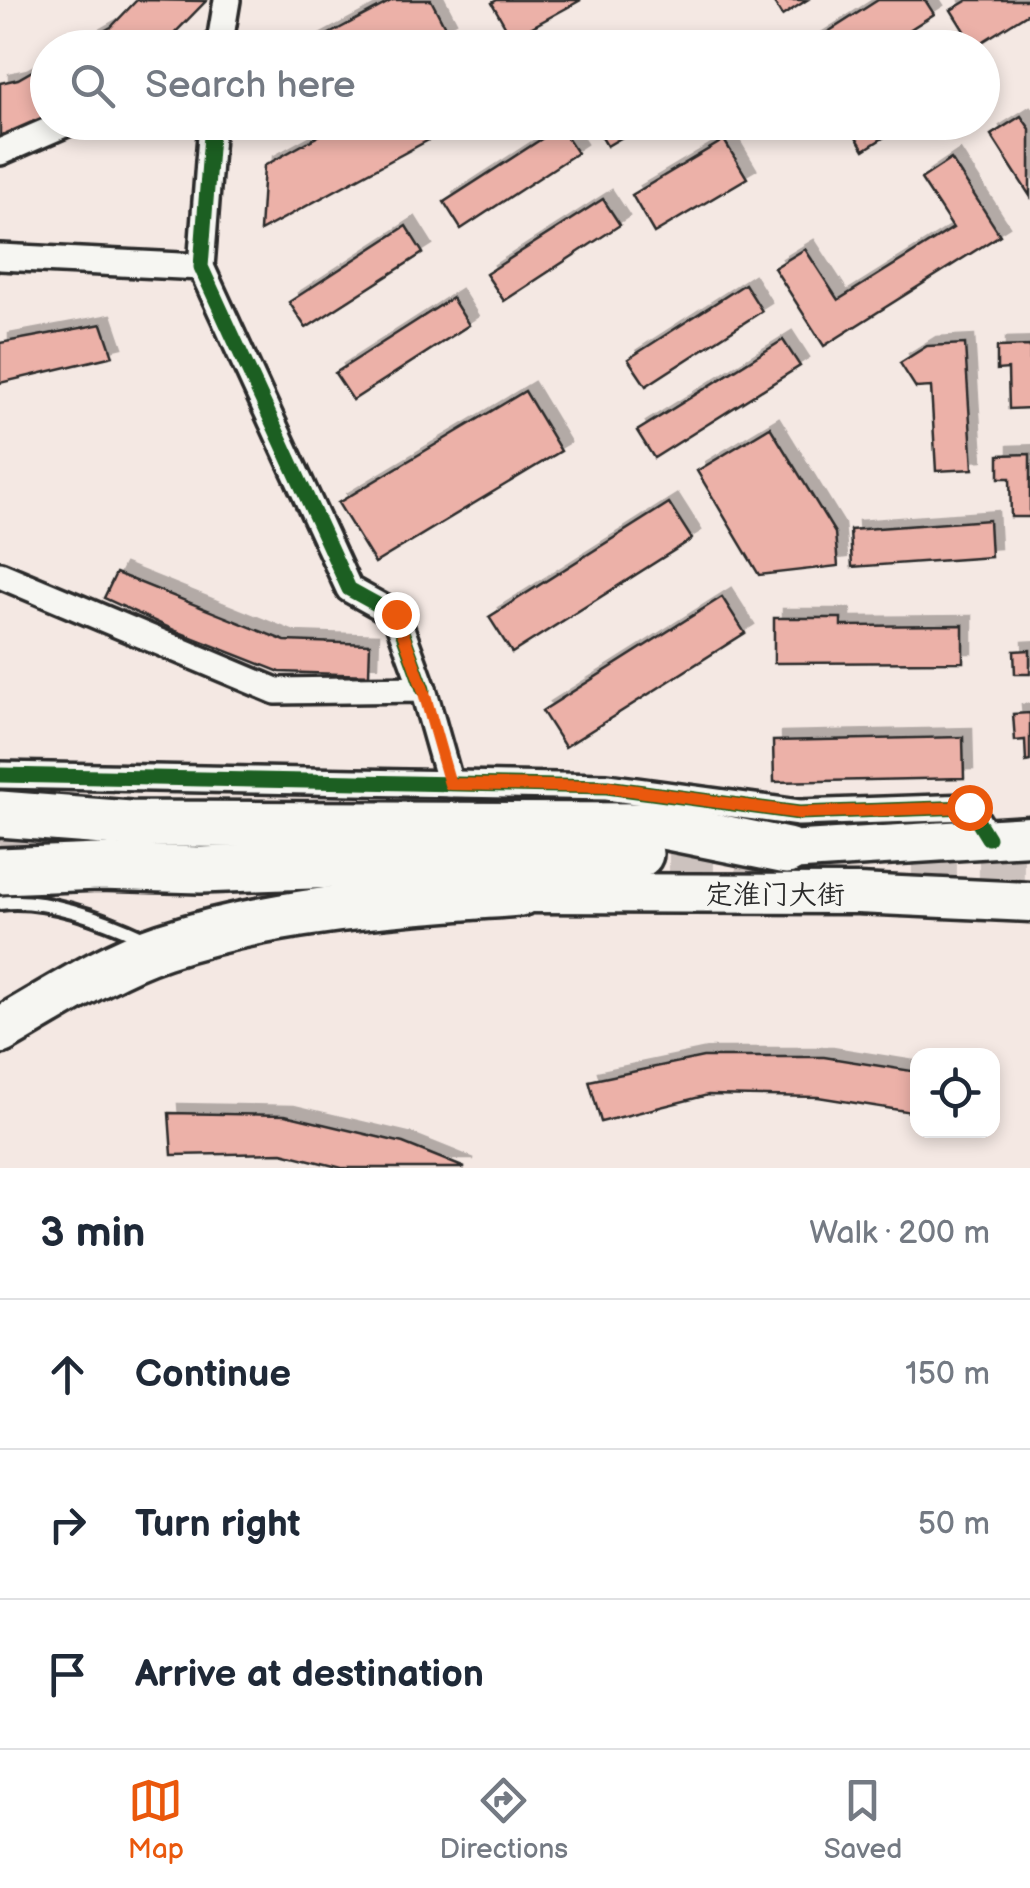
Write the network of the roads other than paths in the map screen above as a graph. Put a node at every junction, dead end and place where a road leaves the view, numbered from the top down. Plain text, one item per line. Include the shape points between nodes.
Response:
1 (227, 0) edge
2 (222, 30) edge
3 (30, 139) edge
4 (211, 140) edge
5 (0, 152) edge
6 (0, 257) edge
7 (201, 267) junction
8 (0, 574) edge
9 (423, 689) junction
10 (0, 775) edge
11 (450, 784) junction
12 (0, 814) edge
13 (1030, 836) edge
14 (988, 838) junction
15 (0, 846) edge
16 (768, 851) junction
17 (0, 871) edge
18 (520, 893) joint
19 (1030, 902) edge
20 (0, 903) edge
21 (161, 946) junction
22 (0, 1032) edge

1 - 2 street
3 - 5 street
4 - 7 street
6 - 7 street
7 - 9 street via 349,589 396,614
8 - 9 street via 276,691
9 - 11 street
10 - 11 street
11 - 14 street via 608,787 799,813 969,807
12 - 16 highway via 130,824 663,826
13 - 14 main road, 定淮门大街
14 - 16 main road, 定淮门大街
15 - 16 highway
16 - 17 highway
18 - 19 main road, 定淮门大街
18 - 21 highway via 364,905
20 - 21 lane via 19,900 104,920
21 - 22 highway

